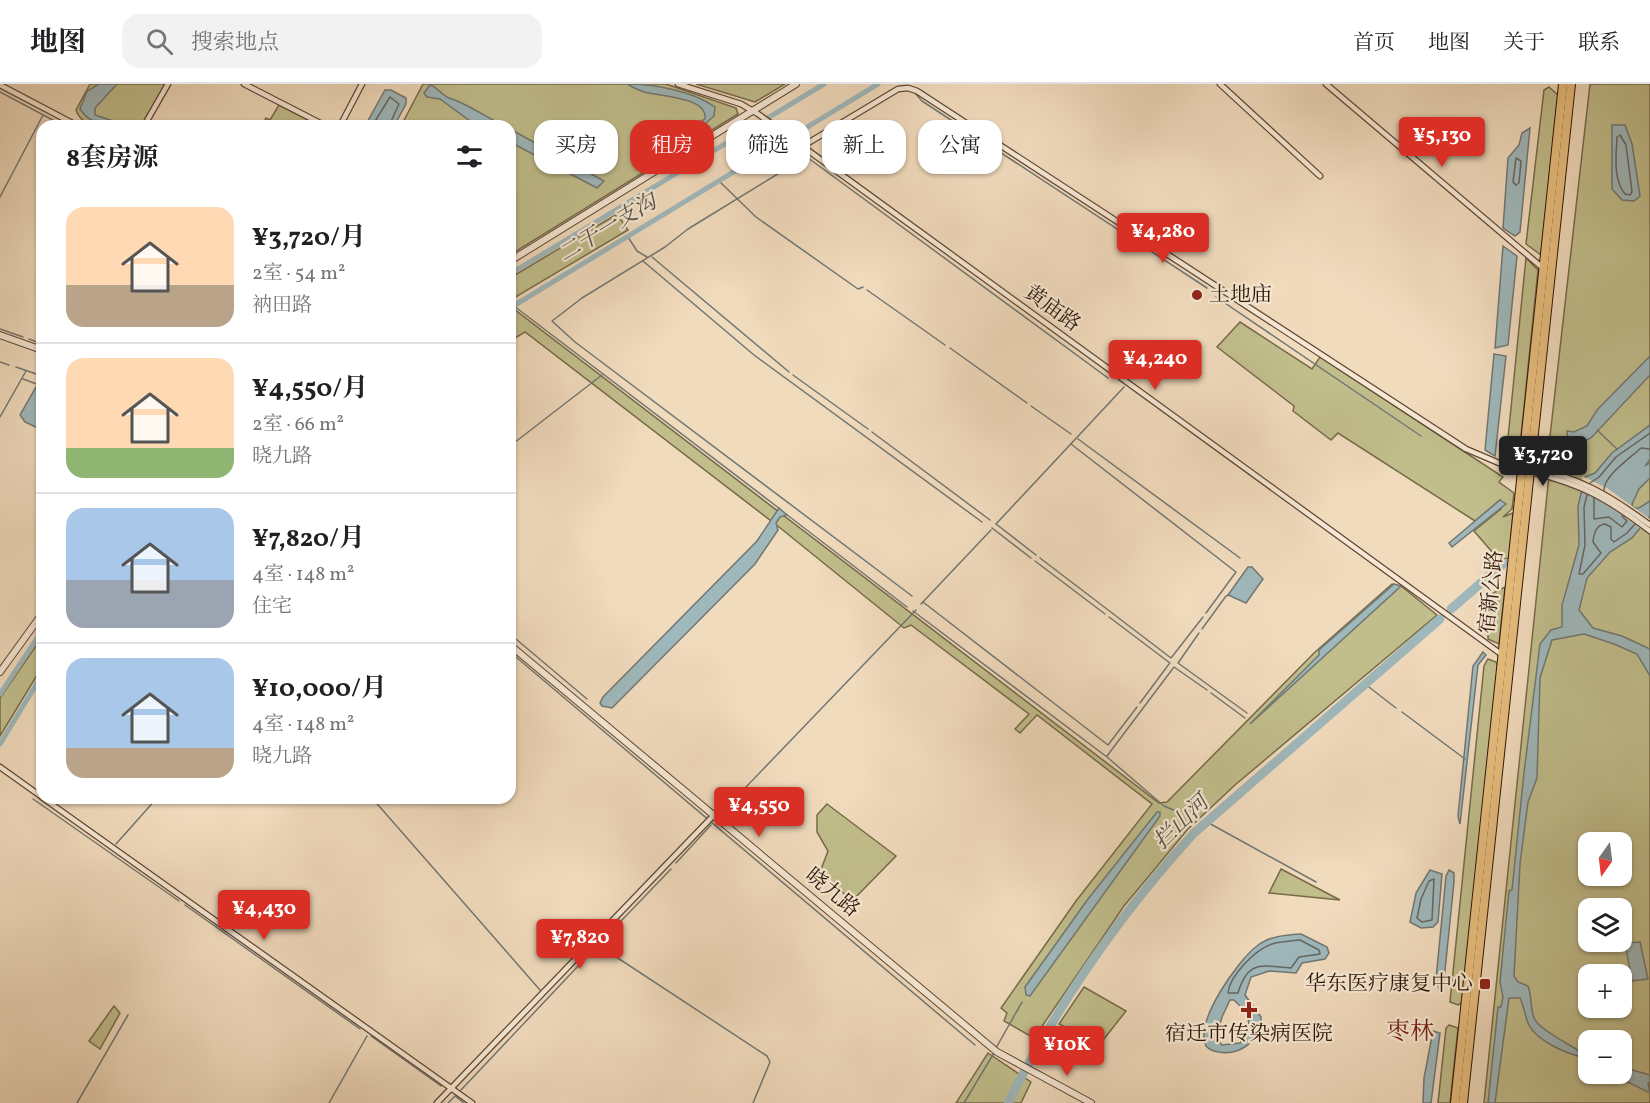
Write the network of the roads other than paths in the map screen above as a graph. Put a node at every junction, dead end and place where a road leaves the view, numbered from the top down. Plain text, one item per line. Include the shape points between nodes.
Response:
1 (168, 84) edge
2 (244, 84) edge
3 (362, 84) edge
4 (678, 84) edge
5 (796, 84) edge
6 (1220, 84) edge
7 (1326, 84) edge
8 (1563, 84) edge
9 (1570, 84) edge
10 (0, 85) edge
11 (755, 112) junction
12 (67, 120) edge
13 (147, 120) edge
14 (314, 120) edge
15 (343, 120) edge
16 (766, 120) edge
17 (810, 142) edge
18 (810, 151) edge
19 (1320, 176) dead end
20 (516, 257) edge
21 (1544, 269) junction
22 (0, 335) edge
23 (36, 348) edge
24 (1526, 469) junction
25 (1648, 527) edge
26 (36, 622) edge
27 (516, 650) edge
28 (1504, 656) junction
29 (0, 672) edge
30 (0, 767) edge
31 (36, 793) edge
32 (51, 804) edge
33 (710, 819) junction
34 (451, 1088) junction
35 (437, 1103) edge
36 (472, 1103) edge
37 (1091, 1103) edge
38 (1455, 1103) edge
39 (1463, 1103) edge

1 - 13 street
2 - 14 street
3 - 15 street
4 - 11 street, 黄庙路
5 - 11 street
6 - 19 street
7 - 21 street
8 - 21 highway, 宿新公路
9 - 24 highway, 宿新公路
10 - 12 street
11 - 16 street, 黄庙路
11 - 20 street
17 - 24 street via 898,89 917,91 1467,450
18 - 28 street, 黄庙路
21 - 24 highway, 宿新公路
22 - 23 street
24 - 25 street via 1571,480
24 - 28 highway, 宿新公路
24 - 39 highway, 宿新公路
26 - 29 street
27 - 33 street, 晓九路
28 - 38 highway, 宿新公路
30 - 31 street
32 - 34 street
33 - 34 street
33 - 37 street, 晓九路 via 995,1051
34 - 35 street
34 - 36 street

